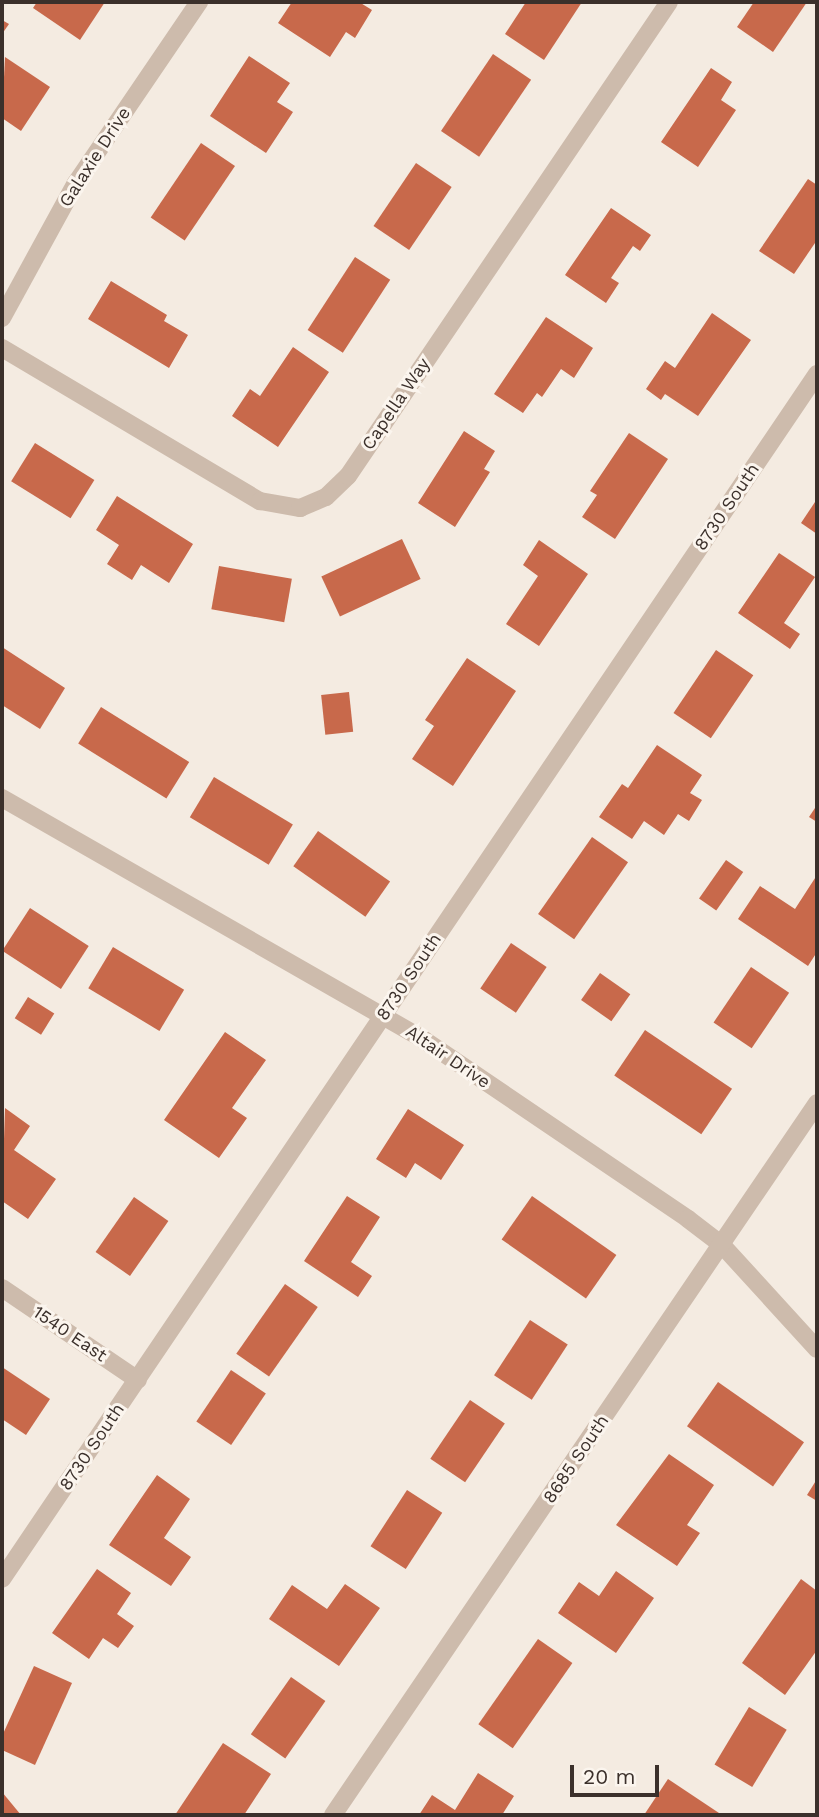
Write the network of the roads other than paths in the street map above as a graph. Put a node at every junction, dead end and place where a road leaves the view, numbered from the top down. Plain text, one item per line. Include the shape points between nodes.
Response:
1 (199, 2) edge
2 (669, 2) edge
3 (2, 318) edge
4 (2, 348) edge
5 (817, 374) edge
6 (2, 798) edge
7 (383, 1015) junction
8 (817, 1103) edge
9 (722, 1245) junction
10 (2, 1288) edge
11 (817, 1349) edge
12 (138, 1380) junction
13 (2, 1579) edge
14 (334, 1815) edge

1 - 3 street, Galaxie Drive via 76,183
2 - 4 street, Capella Way via 348,477 326,497 300,508 260,501
5 - 7 street, 8730 South
6 - 7 street, Altair Drive
7 - 9 street, Altair Drive
7 - 12 street, 8730 South
8 - 9 street, 8685 South
9 - 11 street, Altair Drive
9 - 14 street, 8685 South
10 - 12 street, 1540 East
12 - 13 street, 8730 South

